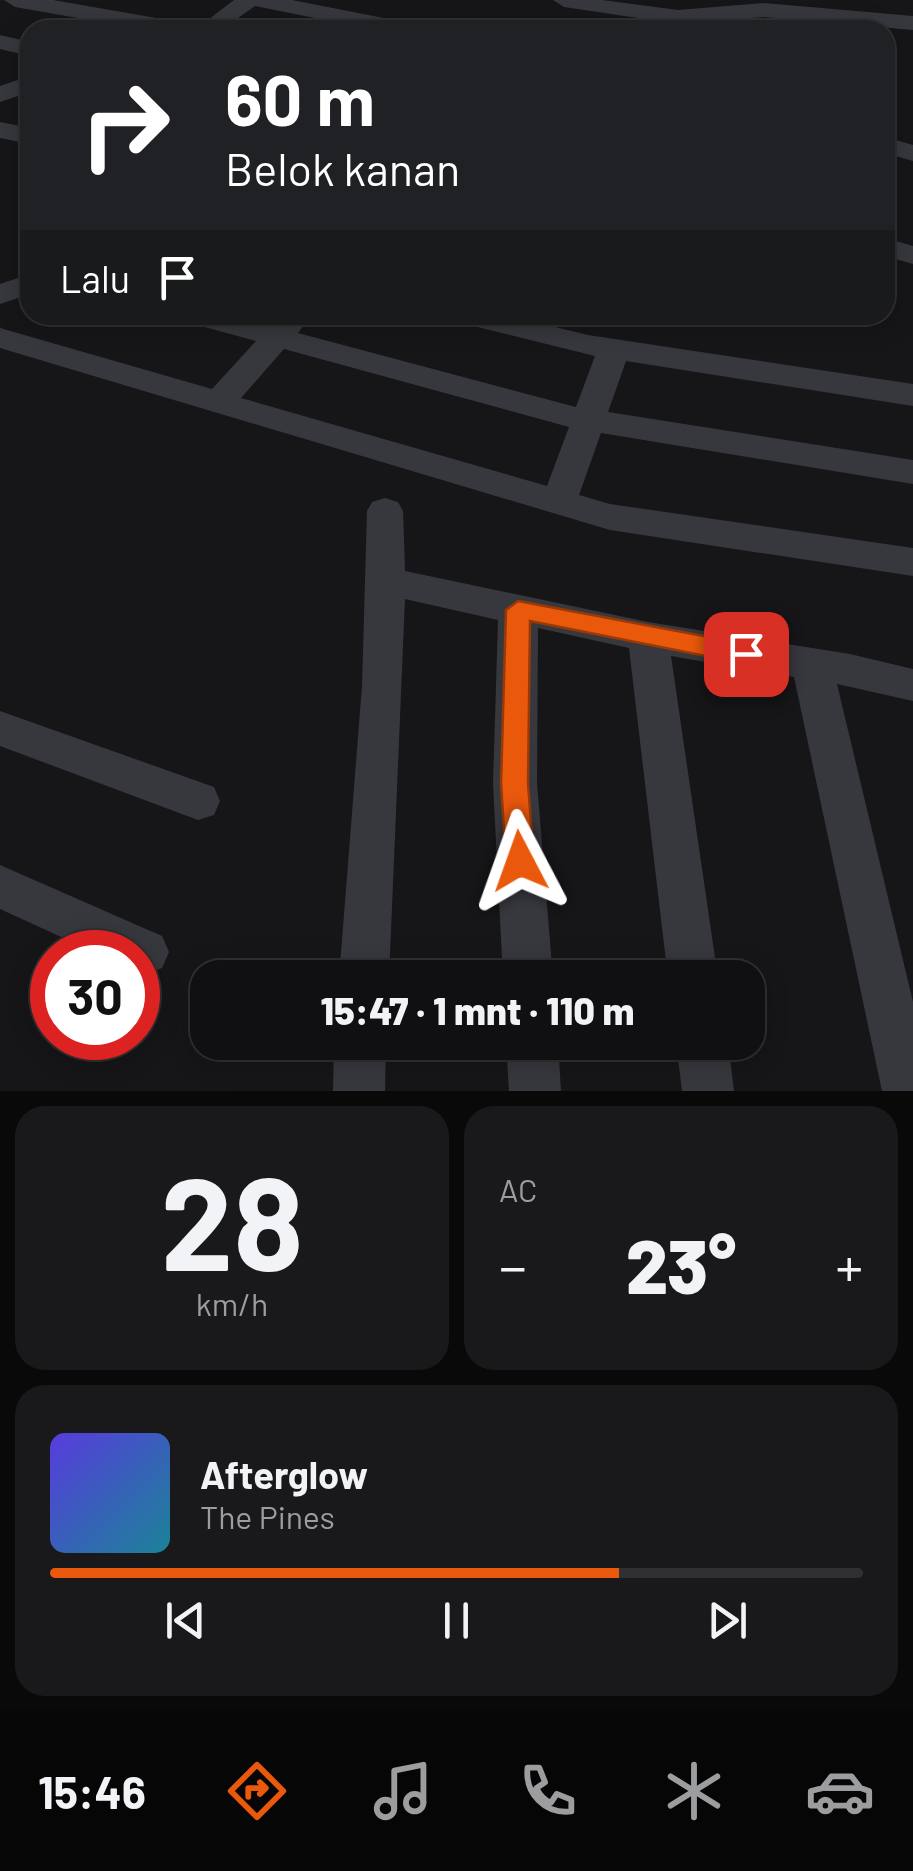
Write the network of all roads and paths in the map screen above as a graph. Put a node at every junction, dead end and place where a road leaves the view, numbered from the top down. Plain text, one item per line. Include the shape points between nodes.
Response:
1 (16, 0) edge
2 (249, 0) edge
3 (258, 0) edge
4 (564, 0) edge
5 (592, 3) edge
6 (335, 6) edge
7 (112, 20) edge
8 (220, 20) edge
9 (378, 20) edge
10 (879, 20) edge
11 (511, 325) edge
12 (286, 326) edge
13 (0, 338) edge
14 (614, 349) junction
15 (913, 395) edge
16 (218, 403) junction
17 (591, 420) junction
18 (913, 472) edge
19 (559, 502) junction
20 (385, 511) dead end
21 (913, 562) edge
22 (387, 582) junction
23 (518, 610) junction
24 (648, 637) junction
25 (812, 665) junction
26 (913, 685) edge
27 (0, 728) edge
28 (198, 801) dead end
29 (0, 886) edge
30 (97, 930) edge
31 (365, 960) edge
32 (527, 960) edge
33 (691, 960) edge
34 (360, 1060) edge
35 (533, 1060) edge
36 (704, 1060) edge
37 (359, 1091) edge
38 (535, 1091) edge
39 (708, 1091) edge
40 (908, 1091) edge

1 - 7 street
2 - 8 street
3 - 6 street
4 - 5 street
5 - 10 street via 678,17 764,10
6 - 9 street
11 - 14 street
12 - 16 street
12 - 17 street
13 - 16 street
14 - 15 street
14 - 17 street
16 - 19 street
17 - 18 street
17 - 19 street
19 - 21 street via 610,517
20 - 22 street
22 - 23 street
22 - 31 street
23 - 24 street
23 - 32 street via 514,783
24 - 25 street
24 - 33 street
25 - 26 street
25 - 40 street
27 - 28 street
29 - 30 street
34 - 37 street
35 - 38 street
36 - 39 street

